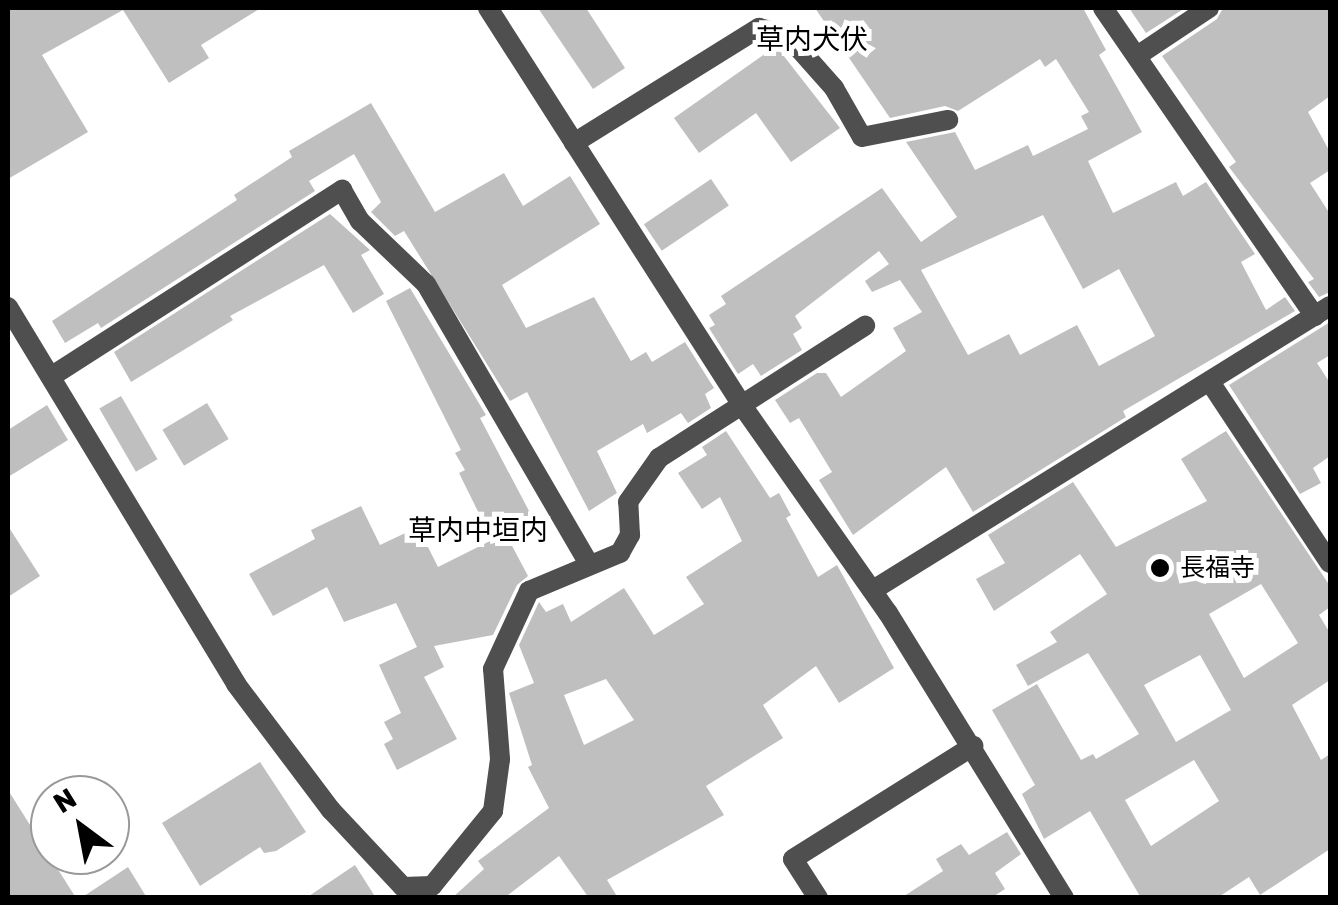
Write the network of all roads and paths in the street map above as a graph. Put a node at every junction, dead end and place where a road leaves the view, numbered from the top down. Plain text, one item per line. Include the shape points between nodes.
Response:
1 (488, 8) edge
2 (1103, 8) edge
3 (1210, 8) edge
4 (1140, 54) junction
5 (948, 120) dead end
6 (574, 143) junction
7 (8, 307) edge
8 (1322, 311) edge
9 (865, 326) dead end
10 (52, 376) junction
11 (1210, 382) junction
12 (742, 404) junction
13 (589, 564) junction
14 (1330, 564) edge
15 (873, 590) junction
16 (974, 746) junction
17 (435, 892) edge
18 (818, 898) edge
19 (1064, 898) edge

1 - 6 street
2 - 4 street
3 - 4 street
4 - 8 street
5 - 6 street via 862,137 834,88 787,35 759,28
6 - 12 street
7 - 10 street
8 - 11 street
9 - 12 street
10 - 13 street via 342,190 360,221 426,284
10 - 17 street via 236,684 332,810 403,887
11 - 14 street
11 - 15 street
12 - 13 street via 659,458 628,502 630,535 620,553
12 - 15 street
13 - 17 street via 529,591 494,669 500,770 493,811
15 - 16 street
16 - 18 street via 793,859
16 - 19 street

